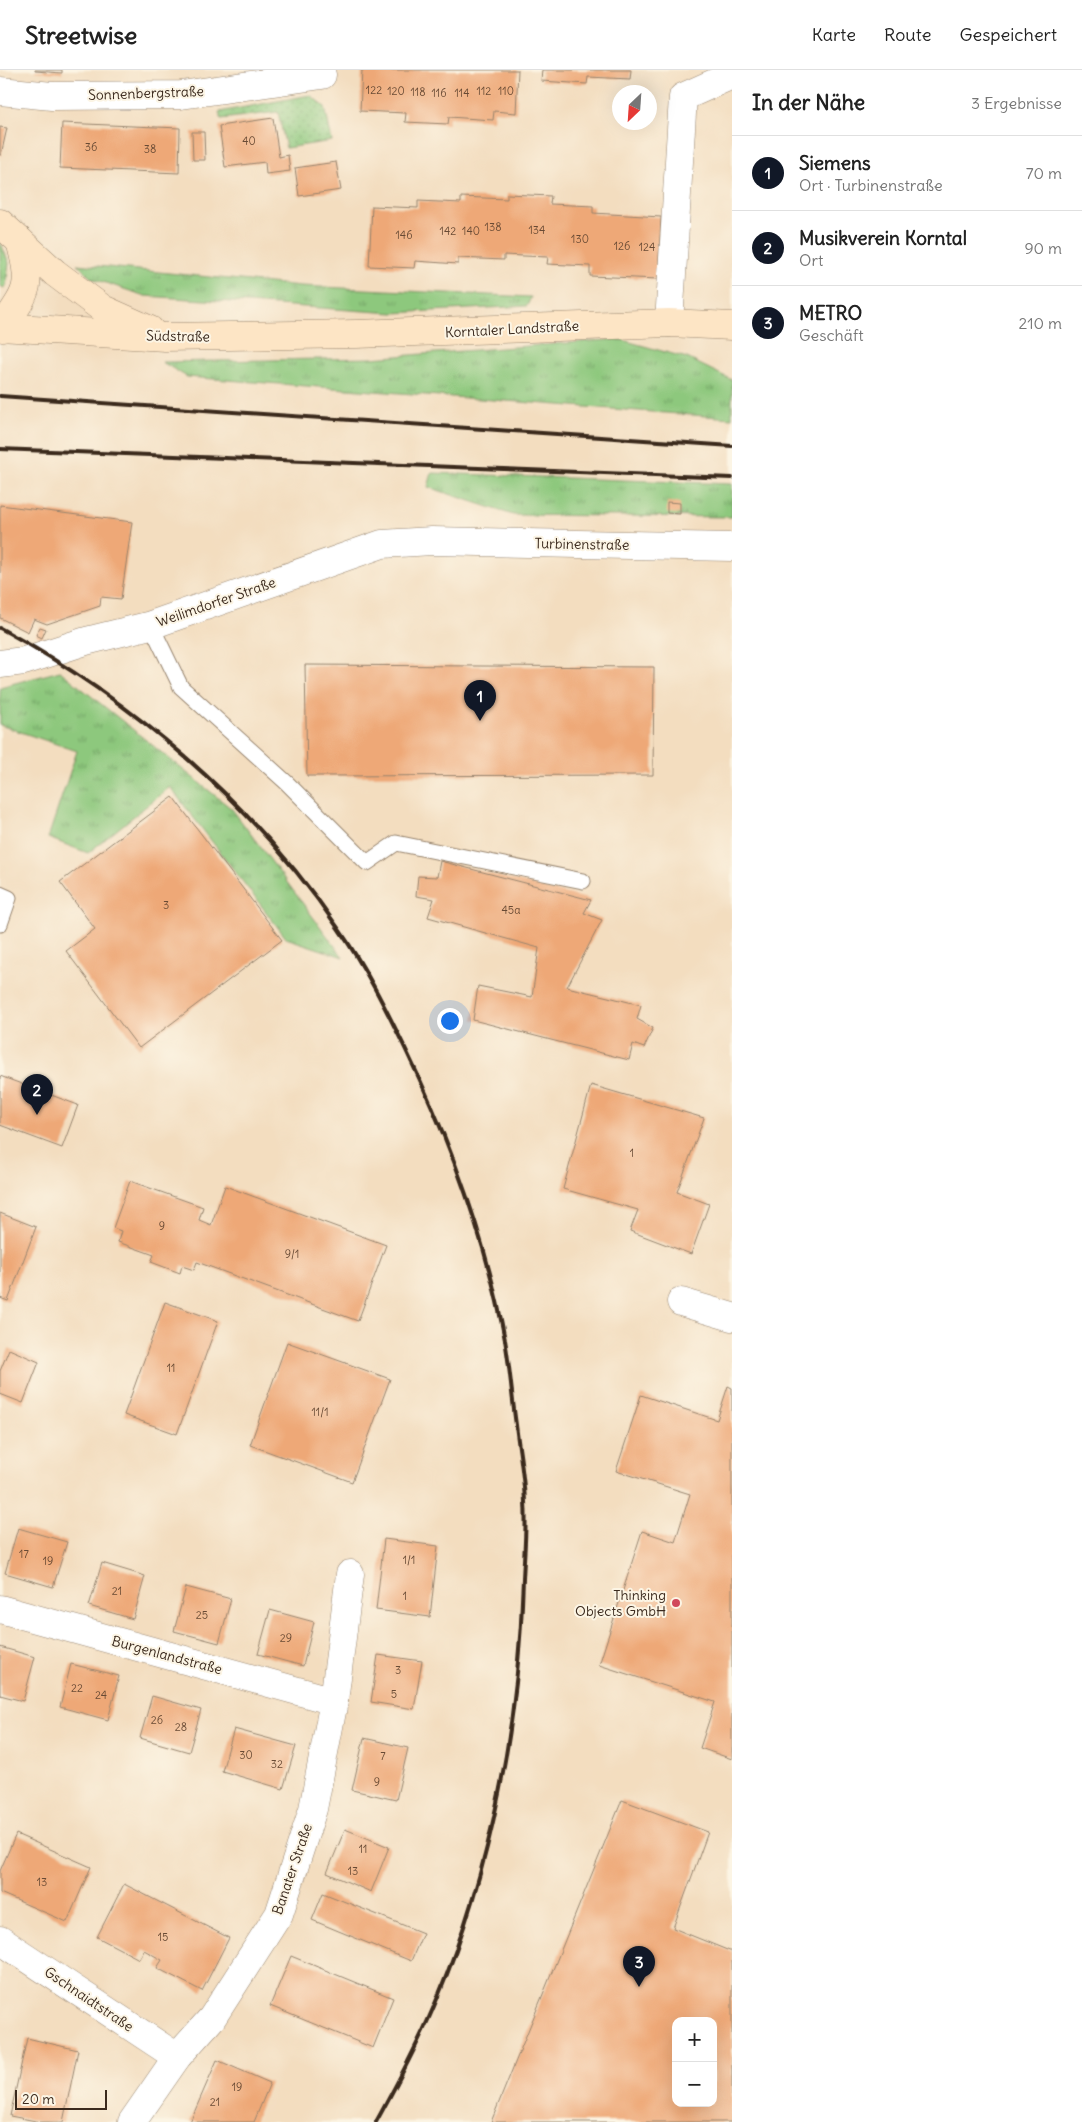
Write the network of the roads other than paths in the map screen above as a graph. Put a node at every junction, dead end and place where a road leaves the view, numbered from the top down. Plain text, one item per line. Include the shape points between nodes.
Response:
1 (322, 75) dead end
2 (732, 75) edge
3 (0, 92) edge
4 (10, 232) edge
5 (669, 323) junction
6 (0, 326) edge
7 (732, 326) edge
8 (356, 334) joint
9 (165, 337) junction
10 (432, 541) joint
11 (732, 547) edge
12 (151, 625) junction
13 (0, 664) edge
14 (583, 881) dead end
15 (0, 894) edge
16 (0, 924) edge
17 (681, 1302) dead end
18 (732, 1317) edge
19 (350, 1574) dead end
20 (0, 1609) edge
21 (334, 1701) junction
22 (0, 1940) edge
23 (177, 2058) junction
24 (132, 2122) edge

1 - 3 street, Sonnenbergstraße via 181,94 52,96
2 - 5 street via 683,97
4 - 6 main road via 28,273 24,297
4 - 9 main road via 55,273 103,309
5 - 7 main road, Korntaler Landstraße
5 - 8 main road, Korntaler Landstraße
6 - 9 main road, Südstraße
8 - 9 main road, Südstraße
10 - 11 street, Turbinenstraße
10 - 12 street, Weilimdorfer Straße via 382,544
12 - 13 street, Weilimdorfer Straße via 24,661
12 - 14 lane via 182,687 287,782 367,863 396,843
15 - 16 lane via 9,898
17 - 18 street
19 - 21 street, Banater Straße
20 - 21 street, Burgenlandstraße
21 - 23 street, Banater Straße via 313,1809 279,1914 212,2018
22 - 23 street, Gschnaidtstraße
23 - 24 street, Banater Straße

